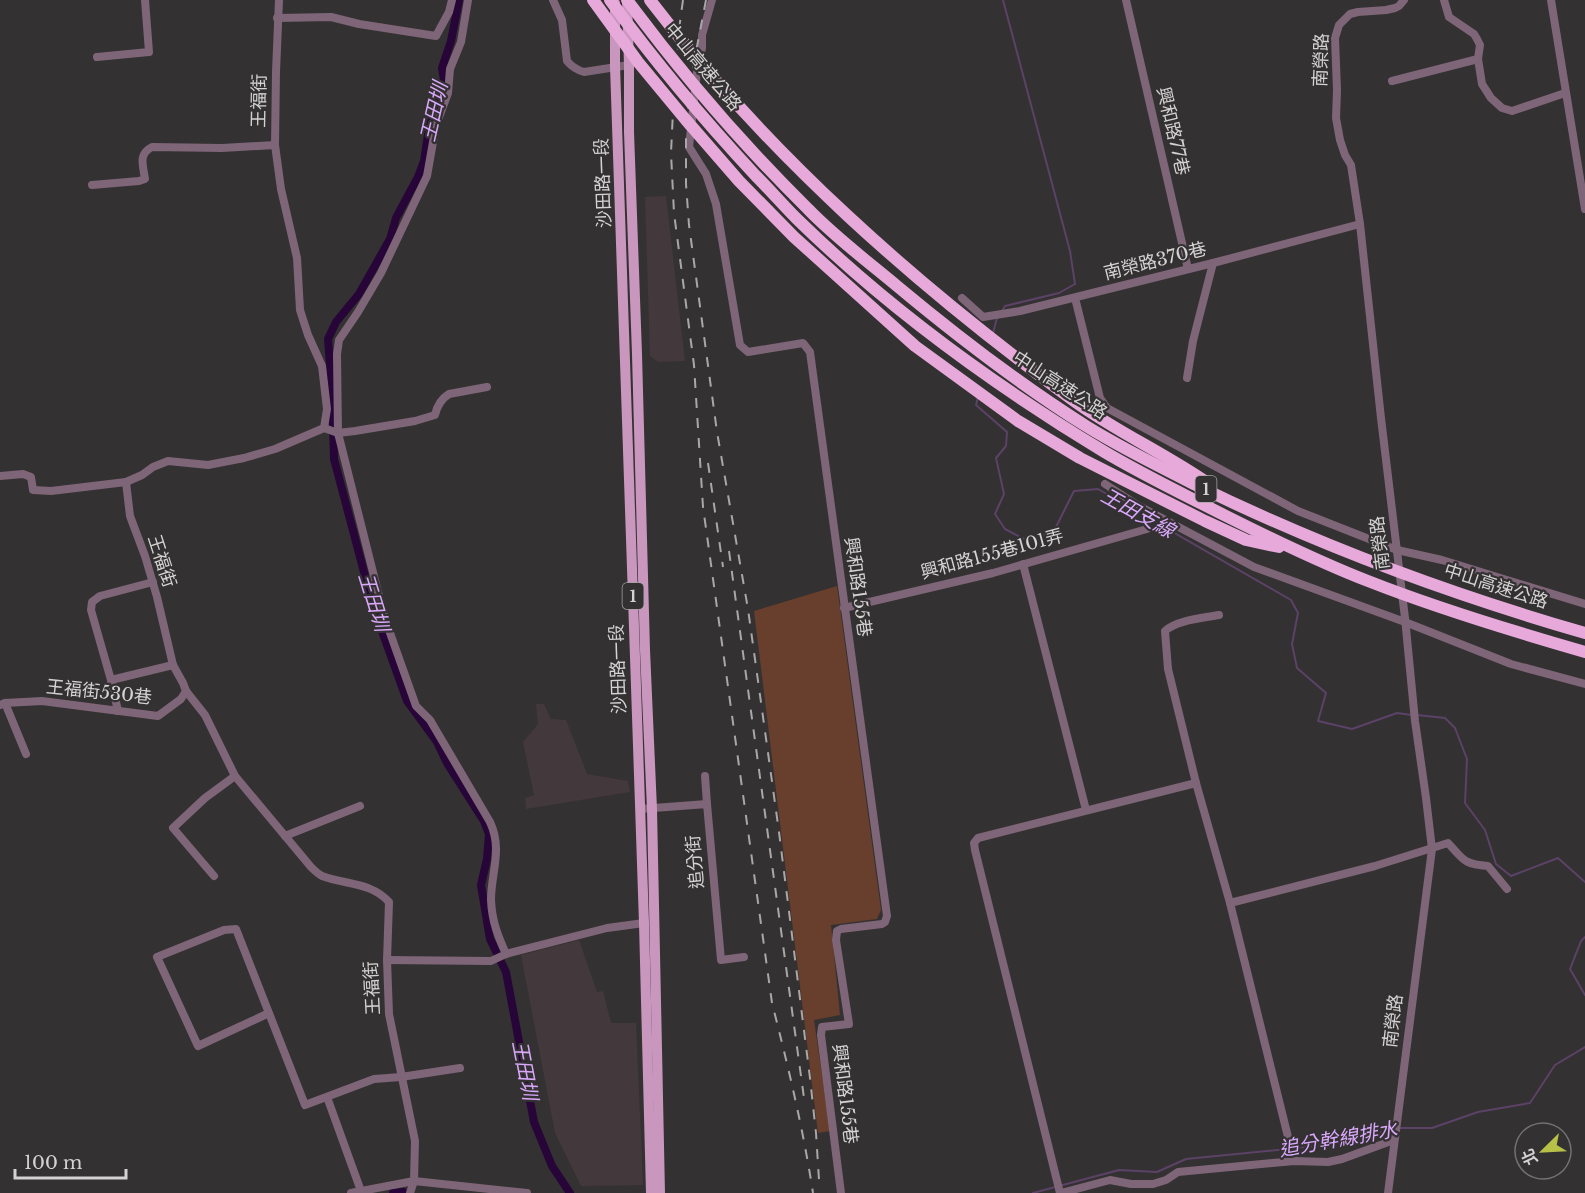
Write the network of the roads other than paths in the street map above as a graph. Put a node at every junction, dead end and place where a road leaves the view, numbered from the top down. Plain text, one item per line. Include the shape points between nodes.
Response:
1 (145, 0) edge
2 (279, 0) edge
3 (452, 0) edge
4 (468, 0) edge
5 (553, 0) edge
6 (593, 0) edge
7 (610, 0) edge
8 (615, 0) edge
9 (627, 0) edge
10 (650, 0) edge
11 (712, 0) edge
12 (1126, 0) edge
13 (1404, 0) edge
14 (1444, 0) edge
15 (1551, 0) edge
16 (277, 18) junction
17 (97, 57) dead end
18 (1478, 59) junction
19 (629, 64) junction
20 (615, 66) junction
21 (1392, 81) dead end
22 (1565, 93) junction
23 (275, 145) junction
24 (92, 184) dead end
25 (1585, 209) edge
26 (1360, 224) junction
27 (1213, 263) junction
28 (1188, 269) junction
29 (962, 298) dead end
30 (1075, 298) junction
31 (1187, 378) dead end
32 (487, 387) dead end
33 (324, 428) junction
34 (338, 433) junction
35 (0, 476) edge
36 (126, 482) junction
37 (1105, 484) dead end
38 (1228, 501) junction
39 (1147, 529) dead end
40 (1397, 550) junction
41 (1298, 551) junction
42 (1023, 564) junction
43 (153, 582) junction
44 (1585, 604) edge
45 (844, 608) junction
46 (1219, 615) dead end
47 (1405, 622) junction
48 (1585, 633) edge
49 (1585, 652) edge
50 (173, 665) junction
51 (111, 680) junction
52 (1585, 684) edge
53 (186, 691) junction
54 (2, 704) edge
55 (118, 711) junction
56 (26, 754) dead end
57 (235, 776) junction
58 (705, 776) dead end
59 (1196, 783) junction
60 (707, 804) junction
61 (360, 806) dead end
62 (640, 809) junction
63 (652, 809) junction
64 (1086, 810) junction
65 (285, 836) junction
66 (1431, 849) junction
67 (214, 876) dead end
68 (1507, 889) dead end
69 (1230, 903) junction
70 (644, 923) junction
71 (506, 954) junction
72 (744, 957) dead end
73 (387, 960) junction
74 (269, 1013) junction
75 (652, 1066) junction
76 (460, 1068) dead end
77 (401, 1077) junction
78 (327, 1097) junction
79 (1395, 1132) junction
80 (1294, 1161) junction
81 (414, 1181) junction
82 (362, 1191) junction
83 (351, 1193) edge
84 (410, 1193) edge
85 (527, 1193) edge
86 (651, 1193) edge
87 (660, 1193) edge
88 (841, 1193) edge
89 (1061, 1193) edge
90 (1388, 1193) edge

1 - 17 street via 149,52
2 - 16 street, 王福街
3 - 16 street via 436,36 331,16
4 - 34 street via 427,176 381,273 339,340
5 - 20 street via 562,20 567,61 584,72
6 - 41 highway, 中山高速公路 / 1, bridge via 638,62 740,181 794,237 915,346 1017,421 1080,458 1246,540
7 - 41 highway, 中山高速公路 / 1, bridge via 683,94 797,219 921,326 991,379 1106,453
8 - 20 main road, 沙田路一段 / 1
9 - 19 main road, 沙田路一段 / 1
9 - 38 highway, 中山高速公路 / 1, bridge via 729,127 809,211 870,264 942,324 1060,409 1156,465
10 - 38 highway, bridge via 770,141 913,273 1075,402 1196,475
11 - 45 street, 興和路155巷 via 702,35 688,147 706,174 716,204 740,345 748,352 803,343 810,352
12 - 28 street, 興和路77巷
13 - 26 street, 南榮路 via 1395,8 1350,14 1339,25 1335,38 1336,118 1351,165
14 - 18 street via 1449,17 1477,39
15 - 22 street
16 - 23 street, 王福街
18 - 21 street
18 - 22 street via 1486,92 1506,110
19 - 20 street
19 - 63 main road, 沙田路一段 / 1 via 628,132
20 - 62 main road, 沙田路一段 / 1
22 - 25 street
23 - 24 street via 152,147 144,153 145,179
23 - 33 street, 王福街 via 297,258 300,310 322,366 327,409
26 - 27 street, 南榮路370巷
26 - 40 street, 南榮路
27 - 28 street, 南榮路370巷
27 - 31 street
28 - 30 street, 南榮路370巷
29 - 30 street, 南榮路370巷 via 983,317
30 - 40 street via 1100,398 1107,408 1298,511
32 - 34 street via 449,394 436,408 435,415
33 - 34 street
33 - 36 street via 244,458 208,465 168,461
34 - 71 street via 384,616 416,706 430,720 495,833 497,850 491,900 494,928
35 - 36 street via 23,474 31,477 33,490 51,491
36 - 43 street, 王福街 via 130,516
37 - 47 street via 1254,567
38 - 48 highway, 中山高速公路 / 1, bridge via 1288,529 1413,577
39 - 42 street, 興和路155巷101弄
40 - 44 street
40 - 47 street, 南榮路
41 - 49 highway, 中山高速公路 / 1, bridge via 1452,612
42 - 45 street, 興和路155巷101弄
42 - 64 street
43 - 50 street, 王福街
43 - 51 street via 100,596 92,602
45 - 88 street, 興和路155巷 via 887,916 882,924 837,931 849,1024 822,1027 821,1035
46 - 59 street via 1177,624 1166,631 1168,669
47 - 52 street via 1511,664
47 - 66 street, 南榮路
50 - 51 street
50 - 53 street, 王福街
51 - 55 street
53 - 55 street, 王福街530巷 via 158,716
53 - 57 street, 王福街 via 205,715
54 - 55 street, 王福街530巷 via 42,701
54 - 56 street
57 - 65 street, 王福街
57 - 67 street via 173,828
58 - 60 street
59 - 64 street
59 - 69 street
60 - 63 street
60 - 72 street, 追分街 via 721,960
61 - 65 street
62 - 63 street
62 - 70 main road, 沙田路一段 / 1
63 - 75 main road, 沙田路一段 / 1
64 - 89 street via 978,838 974,843
65 - 73 street, 王福街 via 321,876 366,887 388,902
66 - 68 street via 1448,843 1463,860 1488,866
66 - 69 street
66 - 79 street, 南榮路
69 - 80 street
70 - 71 street via 607,928
70 - 75 main road, 沙田路一段 / 1
71 - 73 street via 491,961
73 - 77 street, 王福街 via 389,1014
74 - 74 street via 198,1046 157,957 224,930 236,929
74 - 78 street via 305,1105
75 - 86 main road, 沙田路一段 / 1
75 - 87 main road, 沙田路一段 / 1
76 - 77 street
77 - 78 street via 374,1079
77 - 81 street, 王福街 via 415,1140
78 - 82 street
79 - 80 street via 1342,1159
79 - 90 street, 南榮路
80 - 89 street via 1178,1172 1153,1184 1110,1180
81 - 82 street
81 - 84 street, 王福街
81 - 85 street
82 - 83 street

